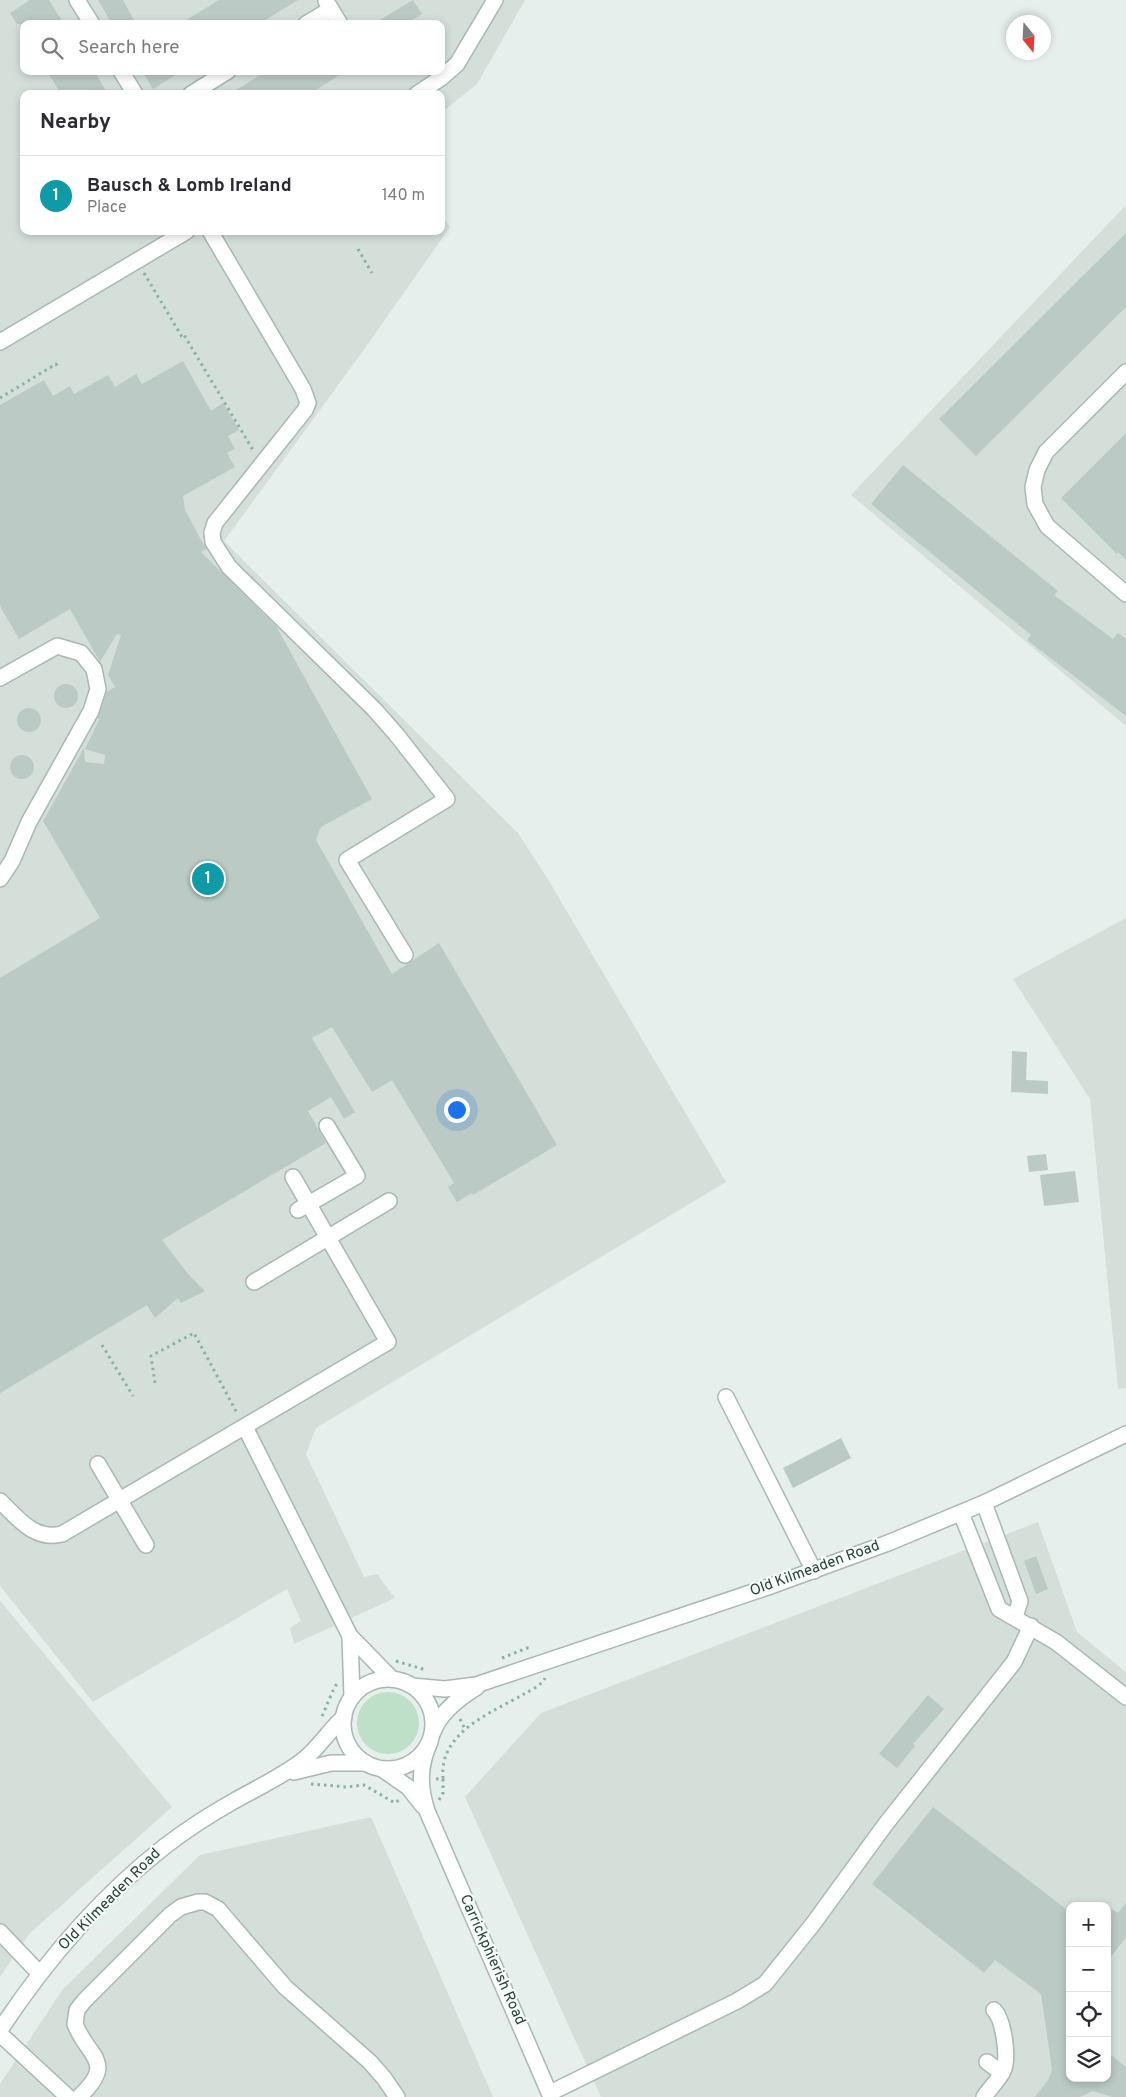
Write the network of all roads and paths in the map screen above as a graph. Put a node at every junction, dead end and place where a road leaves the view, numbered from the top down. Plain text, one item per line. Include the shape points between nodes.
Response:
1 (77, 0) edge
2 (495, 0) edge
3 (328, 4) edge
4 (90, 20) edge
5 (310, 20) edge
6 (338, 20) edge
7 (445, 74) edge
8 (123, 75) edge
9 (222, 75) edge
10 (444, 75) edge
11 (133, 90) edge
12 (197, 90) edge
13 (423, 90) edge
14 (180, 235) edge
15 (212, 235) edge
16 (358, 248) dead end
17 (137, 261) junction
18 (372, 273) dead end
19 (0, 342) edge
20 (58, 367) dead end
21 (1126, 372) edge
22 (0, 398) edge
23 (262, 464) junction
24 (1126, 594) edge
25 (0, 678) edge
26 (0, 879) edge
27 (405, 955) dead end
28 (327, 1126) dead end
29 (292, 1178) dead end
30 (389, 1200) dead end
31 (303, 1207) junction
32 (328, 1237) junction
33 (254, 1282) dead end
34 (102, 1345) dead end
35 (155, 1383) dead end
36 (133, 1396) dead end
37 (726, 1397) dead end
38 (245, 1427) junction
39 (1126, 1434) edge
40 (98, 1464) dead end
41 (119, 1500) junction
42 (0, 1501) edge
43 (984, 1503) junction
44 (961, 1513) junction
45 (146, 1545) dead end
46 (814, 1571) junction
47 (1015, 1617) junction
48 (1031, 1626) junction
49 (350, 1636) junction
50 (392, 1679) junction
51 (494, 1679) junction
52 (412, 1686) junction
53 (352, 1697) junction
54 (1126, 1697) edge
55 (344, 1717) junction
56 (431, 1738) junction
57 (366, 1763) junction
58 (382, 1769) junction
59 (443, 1778) dead end
60 (271, 1781) junction
61 (443, 1793) dead end
62 (432, 1824) junction
63 (0, 1932) edge
64 (40, 1974) junction
65 (994, 2010) dead end
66 (0, 2032) edge
67 (987, 2062) dead end
68 (1002, 2074) junction
69 (551, 2095) edge
70 (68, 2097) edge
71 (78, 2097) edge
72 (397, 2097) edge
73 (984, 2097) edge

1 - 4 street
2 - 7 street via 457,64
3 - 5 street
3 - 6 street
8 - 11 street
9 - 12 street
10 - 13 street
14 - 17 street
15 - 23 street via 307,398 305,410
16 - 18 path
17 - 19 street
17 - 23 path
20 - 22 path via 56,364
21 - 24 street via 1046,452 1033,487 1035,504 1046,526
23 - 27 street via 213,526 212,536 217,550 242,582 387,723 447,799 347,860
25 - 26 street via 57,646 81,654 94,669 98,689 91,711
28 - 31 street via 357,1176
29 - 31 street
30 - 32 street
31 - 32 street
32 - 33 street
32 - 38 street via 388,1342
34 - 36 path
35 - 38 path via 152,1356 194,1333
37 - 46 street
38 - 41 street
38 - 49 street
39 - 43 street, Old Kilmeaden Road
40 - 41 street
41 - 42 street via 54,1536 27,1527
41 - 45 street
43 - 44 street, Old Kilmeaden Road
43 - 47 street via 1020,1601
44 - 46 street, Old Kilmeaden Road
44 - 47 street via 999,1609
46 - 51 street, Old Kilmeaden Road
47 - 48 street
48 - 54 street
48 - 69 street via 1014,1662 764,1984
49 - 50 street
49 - 53 street
50 - 52 street
50 - 53 street via 370,1683
51 - 52 street, Old Kilmeaden Road via 448,1688
51 - 56 street, Old Kilmeaden Road via 448,1708
52 - 56 street via 430,1706 434,1724
53 - 55 street
55 - 57 street via 343,1727 349,1746
55 - 60 street, Old Kilmeaden Road via 317,1748
56 - 58 street via 420,1756 406,1766
56 - 62 street, Carrickphierish Road via 423,1757 421,1777
57 - 58 street
57 - 60 street, Old Kilmeaden Road via 316,1765
58 - 62 street, Carrickphierish Road via 415,1795
59 - 61 path
60 - 64 street, Old Kilmeaden Road via 207,1817 150,1858 82,1924
62 - 69 street, Carrickphierish Road
63 - 64 street
64 - 66 street, Old Kilmeaden Road
65 - 68 street via 1001,2023 1005,2051
66 - 70 street
67 - 68 street
68 - 73 street
71 - 72 street via 94,2081 98,2068 75,2024 80,2005 170,1915 180,1907 198,1902 212,1905 224,1915 273,1975 370,2062

